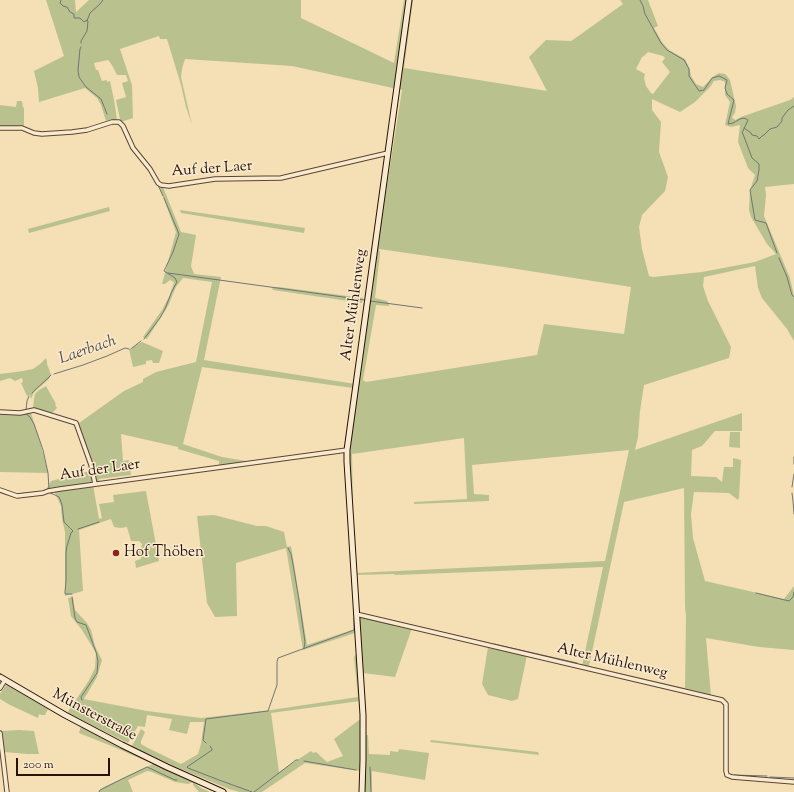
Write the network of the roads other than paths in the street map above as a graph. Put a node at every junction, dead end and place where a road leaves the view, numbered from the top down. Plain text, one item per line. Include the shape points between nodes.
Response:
1 (409, 0) edge
2 (0, 128) edge
3 (388, 153) junction
4 (0, 412) edge
5 (347, 450) junction
6 (95, 484) junction
7 (0, 490) edge
8 (356, 614) junction
9 (0, 677) edge
10 (5, 680) junction
11 (0, 688) edge
12 (0, 733) edge
13 (794, 782) edge
14 (6, 792) edge
15 (223, 792) edge
16 (362, 792) edge

1 - 3 street, Alter Mühlenweg
2 - 3 street, Auf der Laer via 22,128 42,134 87,130 119,122 133,148 158,183 169,186 215,179 281,178
3 - 5 street, Alter Mühlenweg
4 - 6 street via 38,411 76,423
5 - 6 street, Auf der Laer
5 - 8 street, Alter Mühlenweg
6 - 7 street, Auf der Laer via 17,496
8 - 13 street, Alter Mühlenweg via 722,700 726,704 727,775 732,778
8 - 16 street, Alter Mühlenweg via 363,733
9 - 10 street, Münsterstraße
10 - 11 street
10 - 15 street, Münsterstraße via 115,741
12 - 14 street

